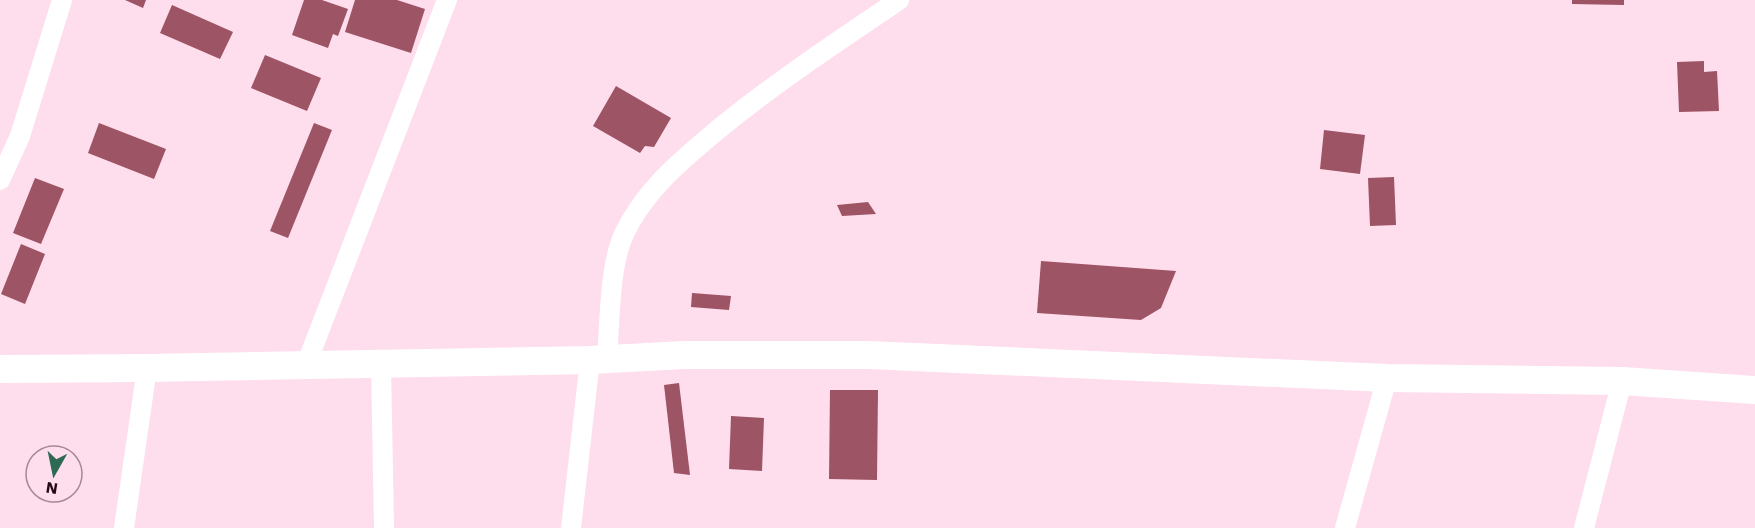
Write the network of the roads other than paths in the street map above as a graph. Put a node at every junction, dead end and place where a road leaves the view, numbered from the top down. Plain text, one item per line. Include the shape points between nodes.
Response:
1 (62, 0) edge
2 (447, 0) edge
3 (899, 0) edge
4 (0, 180) edge
5 (598, 360) junction
6 (381, 364) junction
7 (306, 366) junction
8 (147, 368) junction
9 (0, 369) edge
10 (1387, 378) junction
11 (1622, 381) junction
12 (1755, 390) edge
13 (124, 528) edge
14 (384, 528) edge
15 (571, 528) edge
16 (1345, 528) edge
17 (1584, 528) edge

1 - 4 street via 20,136
2 - 7 street
3 - 5 street via 769,88 678,163 641,204 615,258
5 - 6 main road
5 - 10 main road via 684,355 868,355
5 - 15 street
6 - 7 main road
6 - 14 street
7 - 8 main road
8 - 9 main road
8 - 13 street
10 - 11 main road
10 - 16 street
11 - 12 main road
11 - 17 street

